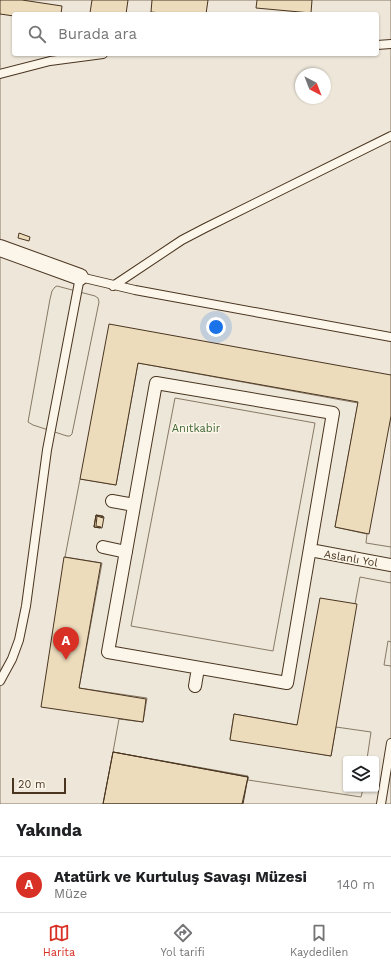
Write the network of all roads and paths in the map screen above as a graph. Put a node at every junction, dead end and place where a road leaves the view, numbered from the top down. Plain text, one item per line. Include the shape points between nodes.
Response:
1 (391, 44) edge
2 (379, 45) edge
3 (85, 56) edge
4 (0, 74) edge
5 (391, 136) edge
6 (0, 248) edge
7 (80, 277) junction
8 (113, 286) junction
9 (391, 337) edge
10 (112, 501) dead end
11 (134, 505) junction
12 (103, 547) dead end
13 (310, 550) junction
14 (126, 552) junction
15 (391, 565) edge
16 (198, 668) junction
17 (0, 681) edge
18 (195, 686) dead end
19 (391, 743) edge
20 (381, 804) edge

1 - 2 lane
3 - 4 lane via 50,60
5 - 8 lane via 182,240
6 - 7 street
7 - 8 lane
7 - 17 lane via 47,450 22,629 12,659
8 - 9 lane
10 - 11 street
11 - 13 street via 156,383 333,413
11 - 14 street
12 - 14 street
13 - 15 street, Aslanlı Yol
13 - 16 street via 287,683
14 - 16 street via 108,652
16 - 18 street
19 - 20 lane

